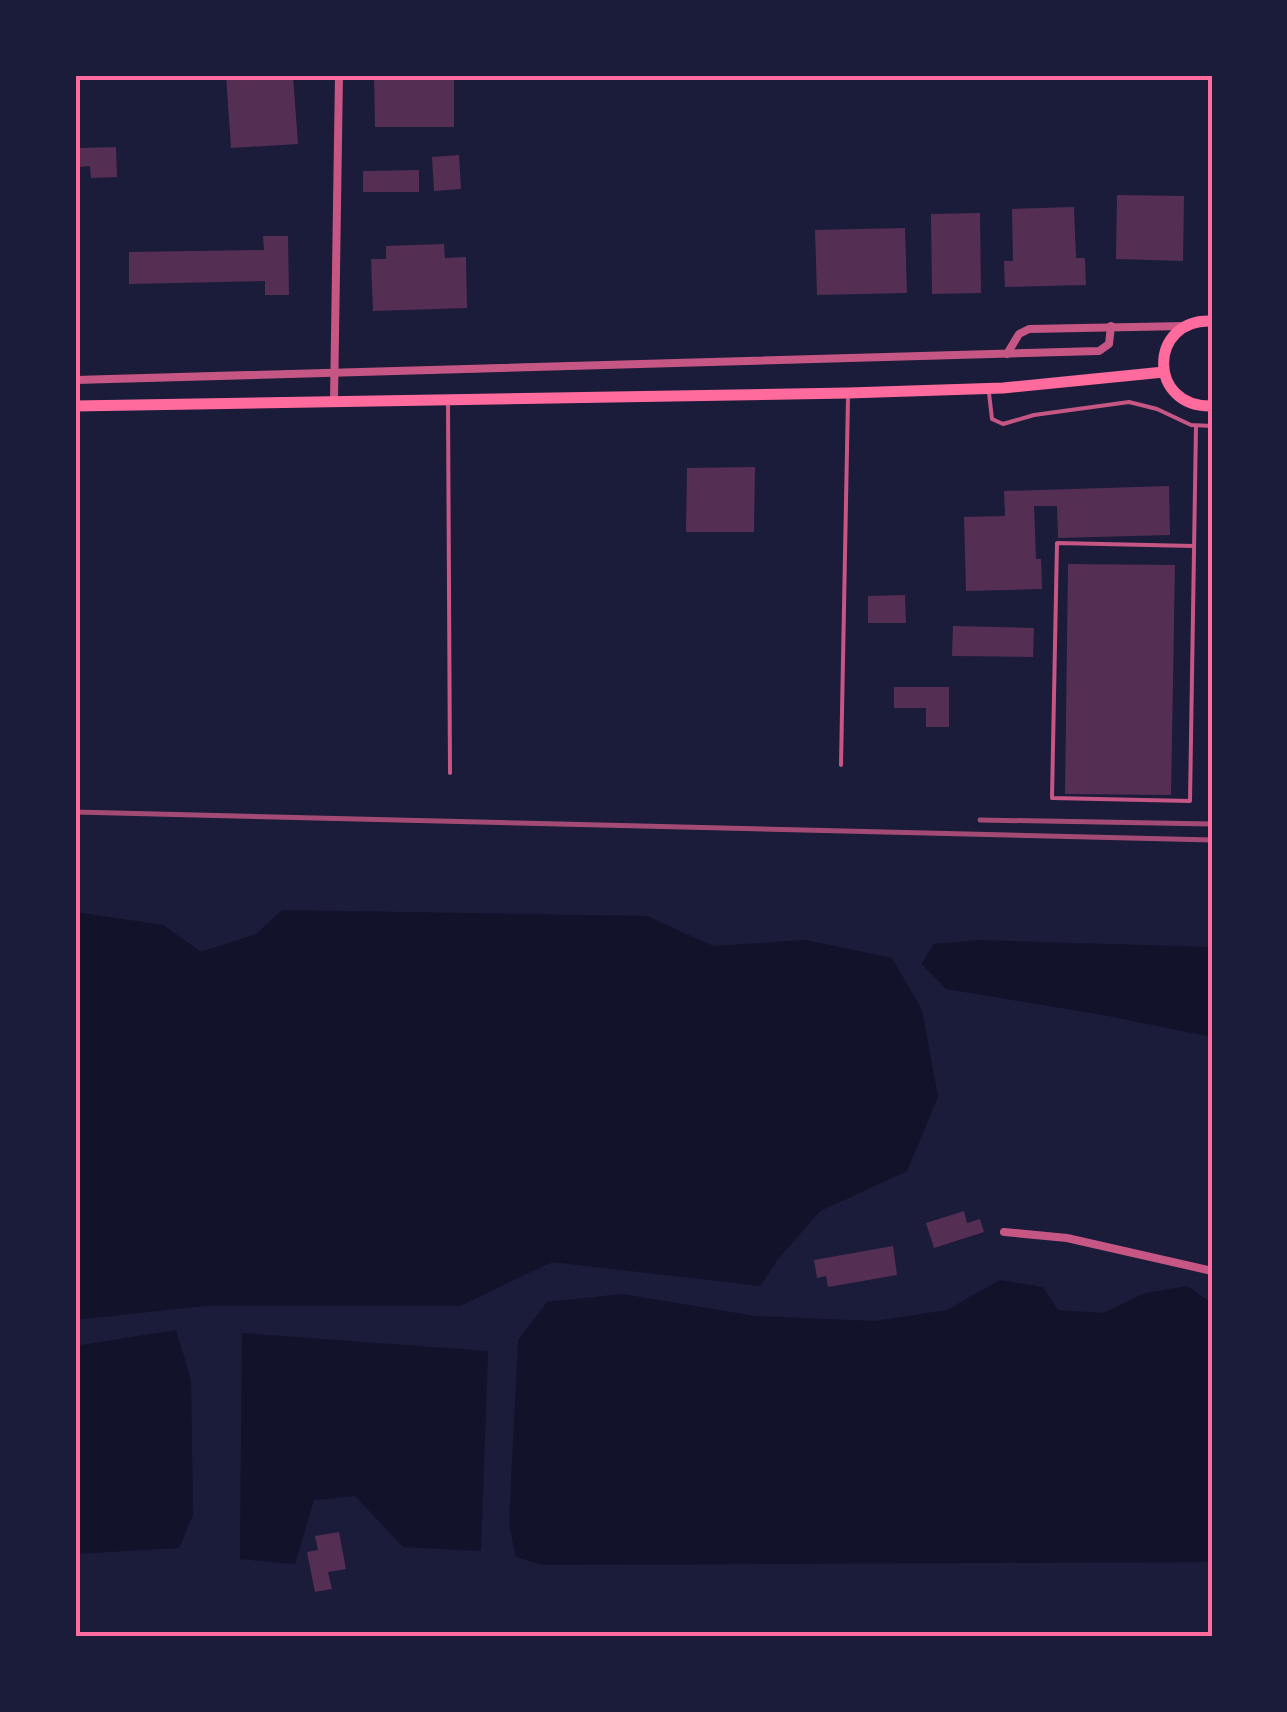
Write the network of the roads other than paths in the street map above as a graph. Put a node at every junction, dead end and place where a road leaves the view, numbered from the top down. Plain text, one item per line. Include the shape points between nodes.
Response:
1 (339, 75) edge
2 (1212, 321) edge
3 (1111, 326) junction
4 (1185, 326) junction
5 (1007, 354) junction
6 (1164, 372) junction
7 (333, 374) junction
8 (75, 380) edge
9 (989, 388) junction
10 (848, 393) junction
11 (448, 399) junction
12 (334, 401) junction
13 (75, 406) edge
14 (1212, 406) edge
15 (1196, 426) junction
16 (1212, 426) edge
17 (1194, 546) junction
18 (840, 765) dead end
19 (450, 773) dead end
20 (1004, 1232) dead end
21 (1212, 1272) edge

1 - 7 street
2 - 4 main road
3 - 4 street
3 - 5 street via 1029,329
3 - 5 street via 1110,344 1098,352
4 - 6 main road via 1167,345
5 - 7 street
6 - 9 main road
6 - 14 main road via 1180,398
7 - 8 street
7 - 12 street
9 - 10 main road
9 - 15 lane via 992,420 1002,424 1128,402
10 - 11 main road
10 - 18 lane
11 - 12 main road
11 - 19 lane
12 - 13 main road
15 - 16 lane
15 - 17 lane
17 - 17 lane via 1190,801 1052,798 1057,543
20 - 21 street via 1067,1238

